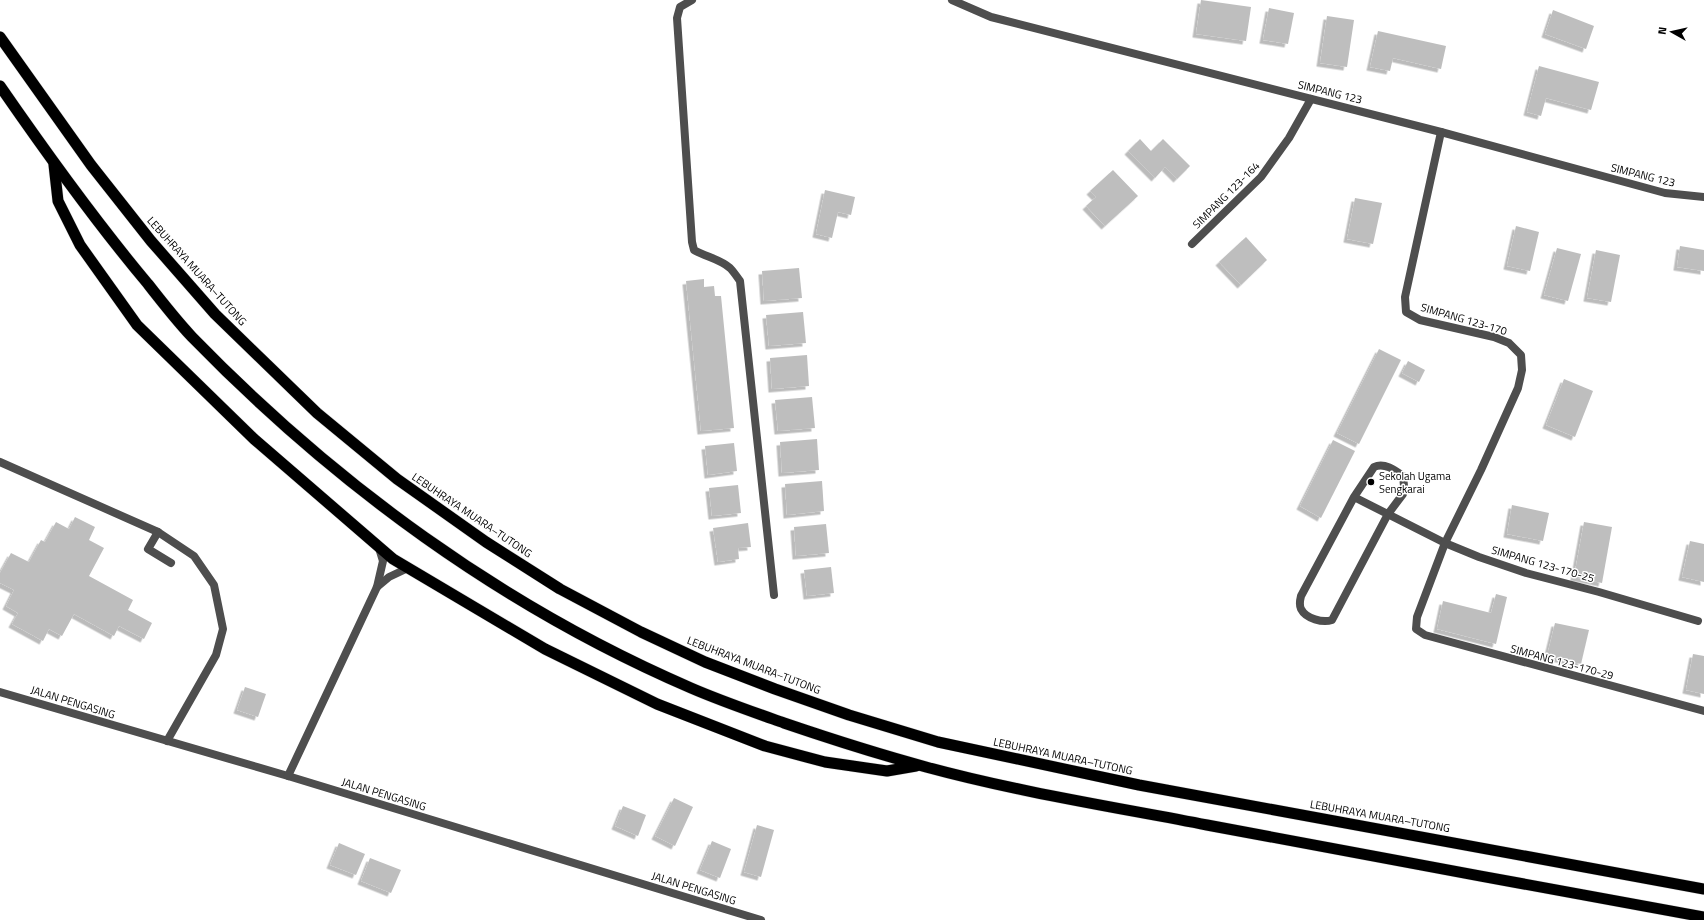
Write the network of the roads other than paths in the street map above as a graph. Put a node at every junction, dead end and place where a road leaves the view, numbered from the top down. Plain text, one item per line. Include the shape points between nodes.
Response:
1 (692, 0) edge
2 (952, 0) edge
3 (0, 37) edge
4 (0, 86) edge
5 (1311, 99) junction
6 (1441, 132) junction
7 (54, 165) junction
8 (1704, 197) edge
9 (1192, 244) dead end
10 (0, 462) edge
11 (1354, 497) junction
12 (1388, 514) junction
13 (158, 532) junction
14 (1445, 543) junction
15 (379, 547) junction
16 (171, 563) dead end
17 (408, 568) junction
18 (377, 587) junction
19 (774, 596) dead end
20 (1698, 621) dead end
21 (1416, 629) joint
22 (0, 692) edge
23 (1704, 711) edge
24 (167, 741) junction
25 (920, 766) junction
26 (288, 776) junction
27 (1704, 889) edge
28 (1704, 917) edge
29 (761, 920) edge

1 - 19 street via 680,7 677,18 692,242 694,250 719,260 730,268 740,282
2 - 5 street, SIMPANG 123 via 991,17
3 - 27 highway, LEBUHRAYA MUARA–TUTONG via 91,165 151,241 215,314 317,413 397,479 486,542 560,588 641,632 705,662 775,689 938,742 1139,785
4 - 7 highway
5 - 6 street, SIMPANG 123
5 - 9 street, SIMPANG 123-164 via 1289,138 1261,177
6 - 8 street, SIMPANG 123 via 1665,193
6 - 14 street, SIMPANG 123-170 via 1405,297 1406,312 1420,320 1494,337 1509,343 1521,355 1522,370 1518,388
7 - 15 highway via 58,201 80,245 137,325 254,439
7 - 25 highway via 190,335 296,437 380,506 470,569 546,616 627,659 694,689 843,743
10 - 13 street
11 - 12 street, SIMPANG 123-170-25
11 - 12 street via 1374,467 1378,465 1394,469 1403,476 1404,486 1402,494
11 - 12 street via 1301,596 1301,610 1308,616 1321,622 1332,620
12 - 14 street, SIMPANG 123-170-25
13 - 16 street via 148,549
13 - 24 street via 194,556 214,585 223,629 216,655
14 - 20 street, SIMPANG 123-170-25 via 1526,573
14 - 21 street, SIMPANG 123-170 via 1416,617
15 - 17 highway via 392,559
15 - 18 street via 383,561
17 - 18 street via 389,577
17 - 25 highway via 552,653 657,704 758,743 824,762 886,771
18 - 26 street
21 - 23 street, SIMPANG 123-170-29 via 1425,635
22 - 24 street, JALAN PENGASING
24 - 26 street, JALAN PENGASING
25 - 28 highway via 1122,809
26 - 29 street, JALAN PENGASING

